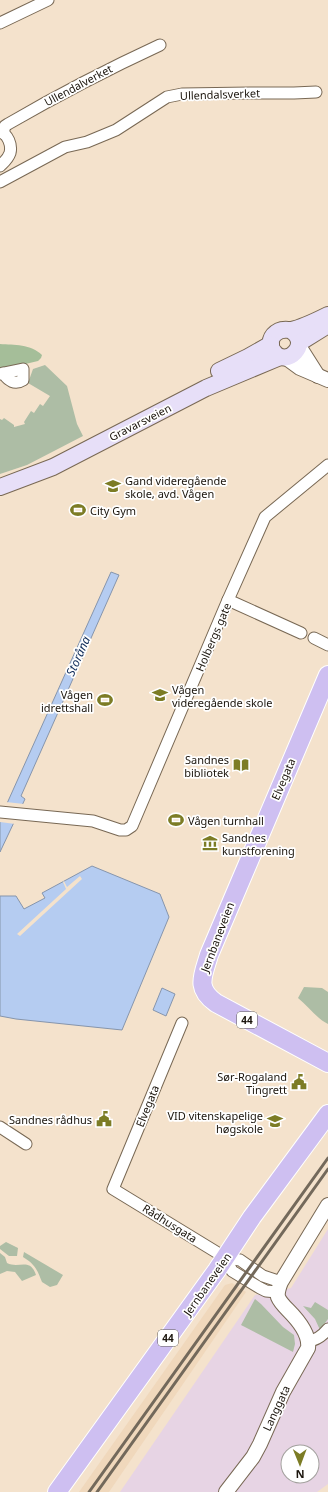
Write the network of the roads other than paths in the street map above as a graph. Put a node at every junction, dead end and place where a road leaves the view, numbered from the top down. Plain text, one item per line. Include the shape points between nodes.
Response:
1 (48, 0) edge
2 (0, 23) edge
3 (160, 45) dead end
4 (316, 92) dead end
5 (1, 133) edge
6 (0, 166) edge
7 (0, 182) edge
8 (328, 315) edge
9 (328, 325) edge
10 (290, 330) junction
11 (271, 344) junction
12 (299, 345) junction
13 (283, 357) junction
14 (23, 369) dead end
15 (2, 374) edge
16 (323, 378) edge
17 (328, 465) edge
18 (0, 481) edge
19 (0, 487) edge
20 (228, 600) junction
21 (301, 633) dead end
22 (314, 638) dead end
23 (328, 645) edge
24 (328, 675) edge
25 (1, 812) edge
26 (239, 883) joint
27 (182, 1023) dead end
28 (328, 1063) edge
29 (328, 1114) edge
30 (0, 1127) edge
31 (26, 1144) dead end
32 (113, 1190) joint
33 (328, 1205) edge
34 (226, 1258) junction
35 (279, 1287) junction
36 (328, 1329) edge
37 (309, 1341) junction
38 (57, 1492) edge
39 (226, 1492) edge

1 - 2 street
3 - 5 street, Ullendalverket via 52,99 5,126
4 - 7 street, Ullendalsverket via 182,94 167,97 116,130 87,142 65,147
5 - 6 street via 9,141 10,152
8 - 10 main road
9 - 12 main road
10 - 11 main road via 277,332
10 - 12 main road via 297,336
11 - 13 main road via 273,351
11 - 18 main road, Gravarsveien via 174,393 64,456
12 - 13 main road via 294,354
12 - 16 street
13 - 16 street
13 - 19 main road, Gravarsveien via 206,388 53,467
14 - 15 street
17 - 20 street, Holbergs gate via 266,517
20 - 21 street
20 - 25 street, Holbergs gate via 132,826 120,830 93,822
22 - 23 street
24 - 26 main road, Elvegata / 44
26 - 28 main road, Jernbaneveien / 44 via 209,955 201,986 208,998 216,1003
27 - 32 street, Elvegata
29 - 34 main road, Jernbaneveien / 44 via 252,1217
30 - 31 street
32 - 34 street, Rådhusgata
33 - 35 street
34 - 35 street, Rådhusgata via 240,1260
34 - 38 main road, Jernbaneveien / 44
35 - 37 street via 281,1302 296,1318
36 - 37 street via 322,1336
37 - 39 street, Langgata via 308,1348 283,1392 253,1457

